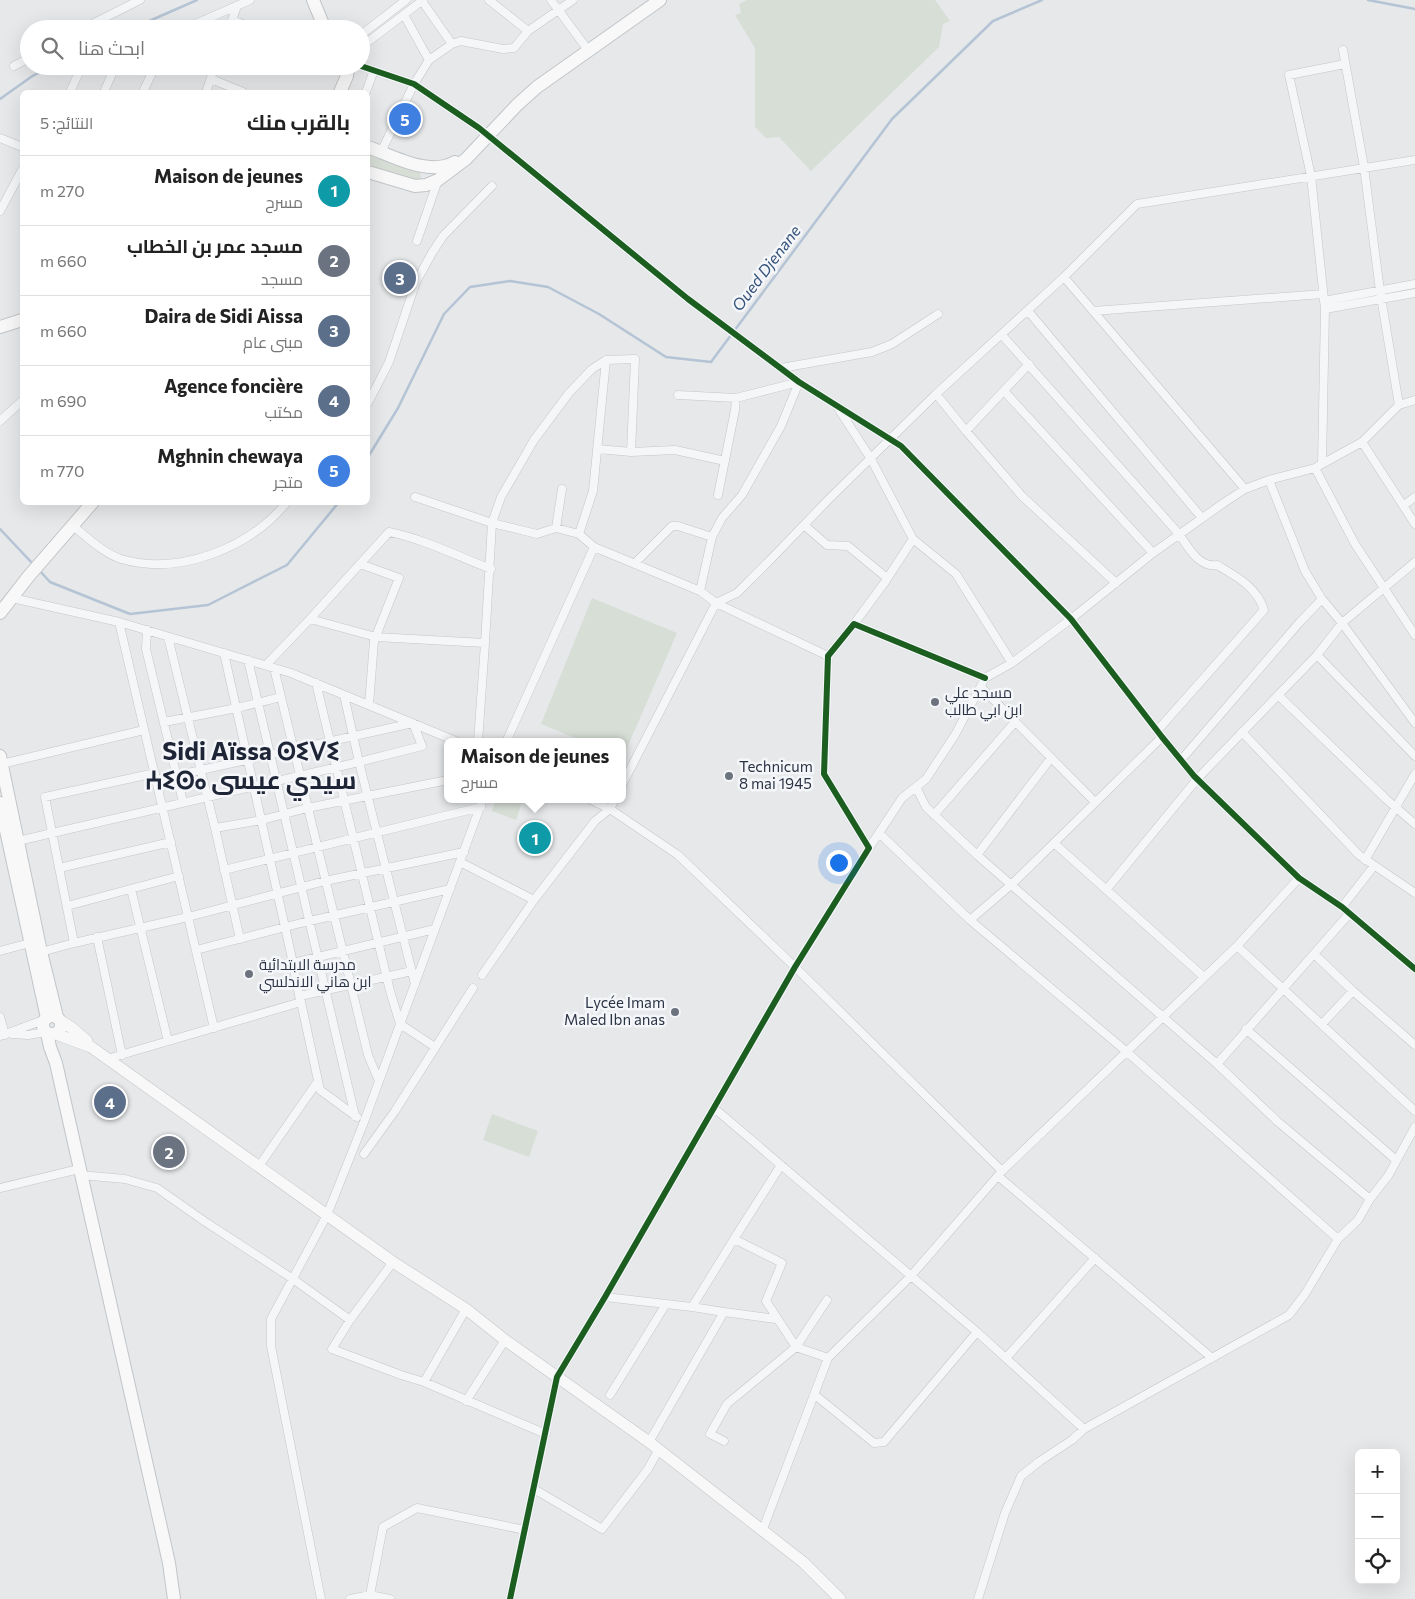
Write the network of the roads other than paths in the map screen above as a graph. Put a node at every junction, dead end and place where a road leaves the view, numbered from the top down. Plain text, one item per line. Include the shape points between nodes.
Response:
1 (140, 0) edge
2 (250, 0) edge
3 (313, 0) edge
4 (405, 0) edge
5 (422, 0) edge
6 (489, 0) edge
7 (551, 0) edge
8 (573, 0) edge
9 (660, 0) edge
10 (237, 6) junction
11 (558, 11) junction
12 (404, 15) junction
13 (100, 20) edge
14 (205, 20) edge
15 (232, 20) edge
16 (321, 20) edge
17 (370, 29) edge
18 (528, 31) junction
19 (370, 40) edge
20 (452, 44) junction
21 (588, 50) junction
22 (1343, 50) dead end
23 (429, 60) junction
24 (20, 63) edge
25 (1345, 64) junction
26 (14, 66) dead end
27 (370, 69) edge
28 (374, 70) junction
29 (78, 75) edge
30 (111, 75) edge
31 (151, 75) edge
32 (212, 75) edge
33 (340, 75) edge
34 (347, 75) edge
35 (211, 79) junction
36 (414, 84) junction
37 (342, 88) edge
38 (71, 90) edge
39 (105, 90) edge
40 (144, 90) edge
41 (207, 90) edge
42 (239, 90) edge
43 (367, 90) edge
44 (488, 135) junction
45 (0, 138) edge
46 (20, 147) edge
47 (370, 148) edge
48 (474, 149) junction
49 (381, 152) junction
50 (1415, 160) edge
51 (421, 166) junction
52 (1364, 167) junction
53 (370, 173) edge
54 (20, 174) edge
55 (1311, 176) junction
56 (438, 180) junction
57 (415, 186) junction
58 (492, 186) dead end
59 (0, 211) edge
60 (417, 241) dead end
61 (1064, 278) junction
62 (1415, 284) edge
63 (1415, 292) edge
64 (1381, 295) junction
65 (1324, 301) junction
66 (1028, 311) junction
67 (1093, 311) junction
68 (938, 314) dead end
69 (20, 321) edge
70 (0, 327) edge
71 (1002, 335) junction
72 (606, 360) junction
73 (1029, 364) junction
74 (781, 368) junction
75 (799, 382) junction
76 (1004, 391) junction
77 (936, 394) junction
78 (678, 395) dead end
79 (736, 398) junction
80 (370, 399) edge
81 (1415, 400) edge
82 (20, 403) edge
83 (836, 405) junction
84 (1399, 405) junction
85 (0, 421) edge
86 (966, 431) junction
87 (891, 440) junction
88 (1362, 442) junction
89 (598, 449) junction
90 (631, 452) junction
91 (870, 459) junction
92 (725, 461) junction
93 (1322, 464) junction
94 (1315, 468) junction
95 (1269, 480) junction
96 (562, 489) dead end
97 (1245, 489) junction
98 (718, 495) dead end
99 (416, 497) dead end
100 (1415, 497) edge
101 (90, 505) edge
102 (284, 505) edge
103 (1404, 505) junction
104 (1202, 518) junction
105 (492, 524) junction
106 (804, 524) junction
107 (1415, 524) edge
108 (73, 526) junction
109 (556, 528) junction
110 (579, 534) junction
111 (1179, 534) junction
112 (712, 537) junction
113 (913, 539) junction
114 (594, 547) junction
115 (1153, 552) junction
116 (1415, 562) edge
117 (635, 563) junction
118 (360, 564) junction
119 (490, 569) junction
120 (887, 578) junction
121 (1116, 583) junction
122 (1383, 588) junction
123 (700, 591) junction
124 (12, 598) junction
125 (1322, 599) junction
126 (716, 603) junction
127 (0, 613) edge
128 (1071, 618) junction
129 (310, 619) junction
130 (119, 622) junction
131 (854, 624) junction
132 (1342, 624) junction
133 (146, 630) junction
134 (1415, 635) edge
135 (168, 637) junction
136 (376, 637) junction
137 (486, 644) junction
138 (224, 653) junction
139 (1317, 654) junction
140 (828, 656) junction
141 (248, 660) junction
142 (1012, 663) junction
143 (270, 667) junction
144 (985, 678) junction
145 (316, 683) junction
146 (980, 687) junction
147 (344, 695) junction
148 (1278, 695) junction
149 (281, 697) junction
150 (257, 703) junction
151 (370, 705) junction
152 (237, 708) junction
153 (188, 718) junction
154 (164, 722) junction
155 (1015, 722) junction
156 (413, 723) junction
157 (1415, 723) edge
158 (144, 730) junction
159 (1242, 732) junction
160 (1160, 734) junction
161 (354, 737) junction
162 (449, 738) edge
163 (478, 738) edge
164 (508, 738) edge
165 (330, 742) junction
166 (294, 750) junction
167 (269, 755) junction
168 (1415, 756) edge
169 (1051, 758) junction
170 (1, 760) edge
171 (248, 760) junction
172 (1181, 760) junction
173 (359, 762) junction
174 (336, 767) junction
175 (201, 770) junction
176 (1415, 774) edge
177 (177, 775) junction
178 (155, 776) junction
179 (300, 776) junction
180 (626, 777) edge
181 (1198, 778) junction
182 (275, 781) junction
183 (444, 781) edge
184 (254, 786) junction
185 (916, 787) junction
186 (368, 796) junction
187 (207, 797) junction
188 (345, 801) junction
189 (183, 802) junction
190 (1095, 802) junction
191 (0, 803) edge
192 (482, 803) edge
193 (597, 803) edge
194 (613, 803) edge
195 (162, 807) junction
196 (1395, 807) junction
197 (307, 808) junction
198 (610, 809) junction
199 (284, 814) junction
200 (934, 815) junction
201 (262, 820) junction
202 (1415, 824) edge
203 (215, 828) junction
204 (376, 832) junction
205 (52, 833) junction
206 (879, 833) junction
207 (354, 838) junction
208 (18, 841) junction
209 (170, 842) junction
210 (1054, 843) junction
211 (318, 847) junction
212 (869, 848) junction
213 (464, 852) junction
214 (292, 853) junction
215 (977, 855) junction
216 (270, 858) junction
217 (1365, 860) junction
218 (460, 862) junction
219 (1374, 866) junction
220 (59, 868) junction
221 (386, 868) junction
222 (224, 870) junction
223 (362, 873) junction
224 (179, 876) junction
225 (1298, 878) junction
226 (325, 881) junction
227 (1012, 884) junction
228 (300, 888) junction
229 (131, 889) junction
230 (450, 889) junction
231 (1106, 890) junction
232 (1415, 893) edge
233 (278, 894) junction
234 (534, 900) junction
235 (394, 902) junction
236 (67, 906) junction
237 (232, 906) junction
238 (371, 907) junction
239 (1342, 907) junction
240 (1350, 914) junction
241 (335, 915) junction
242 (188, 917) junction
243 (970, 920) junction
244 (308, 921) junction
245 (285, 927) junction
246 (140, 929) junction
247 (435, 929) junction
248 (97, 937) junction
249 (403, 937) junction
250 (240, 939) junction
251 (30, 943) junction
252 (74, 943) junction
253 (379, 943) junction
254 (1237, 946) junction
255 (196, 950) junction
256 (0, 951) edge
257 (344, 951) junction
258 (41, 952) junction
259 (1314, 954) junction
260 (317, 957) junction
261 (293, 962) junction
262 (795, 967) junction
263 (1415, 969) edge
264 (412, 971) junction
265 (482, 975) dead end
266 (387, 977) junction
267 (1204, 977) junction
268 (415, 984) junction
269 (352, 985) junction
270 (473, 988) dead end
271 (1283, 988) junction
272 (325, 991) junction
273 (1353, 991) junction
274 (300, 999) junction
275 (0, 1017) edge
276 (1164, 1017) junction
277 (400, 1024) junction
278 (1322, 1024) junction
279 (53, 1027) junction
280 (214, 1028) junction
281 (1246, 1029) junction
282 (5, 1035) edge
283 (168, 1041) junction
284 (1415, 1045) edge
285 (435, 1047) junction
286 (1127, 1052) junction
287 (122, 1055) junction
288 (107, 1059) junction
289 (1217, 1064) junction
290 (318, 1081) junction
291 (379, 1081) junction
292 (714, 1108) junction
293 (1415, 1111) edge
294 (356, 1116) junction
295 (364, 1122) junction
296 (1415, 1127) edge
297 (364, 1154) dead end
298 (1396, 1160) junction
299 (781, 1165) junction
300 (260, 1166) junction
301 (80, 1172) junction
302 (1000, 1174) junction
303 (0, 1188) edge
304 (1370, 1199) junction
305 (327, 1215) junction
306 (734, 1239) junction
307 (1338, 1239) junction
308 (1095, 1258) junction
309 (393, 1262) junction
310 (910, 1277) junction
311 (293, 1279) junction
312 (606, 1297) junction
313 (827, 1300) dead end
314 (666, 1304) junction
315 (692, 1307) junction
316 (466, 1309) junction
317 (724, 1312) junction
318 (776, 1318) junction
319 (350, 1320) junction
320 (977, 1332) junction
321 (505, 1340) junction
322 (796, 1347) junction
323 (828, 1358) junction
324 (1006, 1358) junction
325 (1212, 1358) junction
326 (557, 1377) junction
327 (424, 1382) junction
328 (610, 1395) dead end
329 (815, 1395) junction
330 (466, 1400) junction
331 (1084, 1429) junction
332 (546, 1434) junction
333 (724, 1441) dead end
334 (649, 1442) junction
335 (659, 1449) junction
336 (534, 1489) junction
337 (762, 1529) junction
338 (525, 1530) junction
339 (370, 1595) junction
340 (174, 1599) edge
341 (321, 1599) edge
342 (350, 1599) edge
343 (390, 1599) edge
344 (510, 1599) edge
345 (840, 1599) edge
346 (978, 1599) edge

1 - 13 street
2 - 10 street
3 - 16 main road
4 - 17 street
5 - 12 street
5 - 20 street
6 - 18 street
7 - 11 street
8 - 11 street
9 - 21 main road
10 - 14 street
10 - 15 street
11 - 18 street
11 - 21 street
12 - 19 street
12 - 23 street
18 - 20 street via 510,50 461,41
20 - 23 street
21 - 44 main road via 537,87
22 - 25 street
23 - 36 street
24 - 26 street
25 - 52 street
25 - 55 street via 1289,75
27 - 28 street
28 - 36 street
28 - 43 street
29 - 38 street
30 - 39 street
31 - 40 street
32 - 35 street
33 - 37 main road
34 - 37 main road
35 - 41 street
35 - 42 street
36 - 44 street
36 - 49 street
44 - 48 main road
44 - 74 street via 589,219
45 - 46 street
47 - 49 main road
48 - 51 main road via 448,166
48 - 56 main road via 454,170
49 - 51 main road
50 - 52 street
51 - 57 main road via 424,178
52 - 55 street
52 - 64 street
53 - 57 main road
54 - 59 street
55 - 61 street via 1137,204
55 - 65 street
56 - 57 main road
56 - 60 street
58 - 80 street via 443,236 432,253 416,282 389,362
61 - 66 street
61 - 67 street
62 - 64 street
63 - 64 street
64 - 65 street
64 - 84 street
65 - 67 street
65 - 93 street
66 - 71 street
66 - 104 street
67 - 97 street
68 - 74 street via 892,344 872,352
69 - 70 main road
71 - 73 street
71 - 77 street
72 - 89 street
72 - 90 street via 635,359
72 - 105 street via 592,369 569,393 534,440 501,497
73 - 76 street
73 - 111 street
74 - 75 street
75 - 79 street
75 - 83 street
75 - 112 street via 782,426 742,495 722,518
76 - 86 street
76 - 115 street
77 - 86 street
77 - 87 street
78 - 79 street
79 - 92 street
81 - 84 street
82 - 85 street
83 - 87 street
83 - 91 street
84 - 88 street
86 - 121 street via 1022,496
87 - 91 street
87 - 128 street via 901,446
88 - 93 street
88 - 103 street
89 - 90 street
89 - 110 street via 593,491
90 - 92 street via 675,450
91 - 106 street
91 - 113 street
92 - 98 street
93 - 94 street
94 - 95 street
94 - 122 street via 1355,544
95 - 97 street
95 - 125 street via 1305,571
96 - 109 street
97 - 104 street
99 - 105 street
100 - 103 street
101 - 108 main road
102 - 108 street via 231,547 199,559 164,564 119,558
103 - 107 street
104 - 111 street
105 - 109 street via 537,534
105 - 119 street
106 - 120 street via 827,545 848,546
106 - 126 street via 737,593
108 - 124 main road
109 - 110 street
110 - 114 street
111 - 115 street
111 - 160 street via 1199,561 1228,570 1252,589 1264,610
112 - 117 street via 672,526
112 - 123 street
113 - 120 street
113 - 142 street via 956,574
114 - 117 street
114 - 164 street
115 - 121 street
116 - 122 street
117 - 123 street
118 - 119 street via 389,532 414,537
118 - 129 street
118 - 136 street via 399,578
119 - 137 street
120 - 131 street
121 - 128 street
122 - 132 street
122 - 134 street
123 - 126 street
124 - 127 main road
124 - 130 street
125 - 132 street
125 - 172 street
126 - 140 street
126 - 180 street
128 - 142 street
128 - 160 street
129 - 136 street
129 - 143 street
130 - 133 street
130 - 158 street
131 - 140 street
131 - 144 street
132 - 139 street
132 - 157 street
133 - 135 street
133 - 154 street via 146,649
135 - 138 street
135 - 153 street
136 - 137 street
136 - 151 street
137 - 163 street
138 - 141 street
138 - 152 street
139 - 148 street
139 - 168 street
140 - 212 street via 824,774
141 - 143 street
141 - 150 street
142 - 144 street
143 - 145 street
143 - 149 street
144 - 146 street
145 - 147 street
145 - 165 street
146 - 155 street
146 - 185 street via 955,735 926,779
147 - 151 street
147 - 161 street
148 - 159 street
148 - 196 street
149 - 150 street
149 - 166 street
150 - 152 street
150 - 167 street
151 - 156 street
152 - 153 street
152 - 171 street
153 - 154 street
153 - 175 street
154 - 177 street
155 - 169 street
155 - 200 street
156 - 161 street
156 - 162 street
156 - 173 street via 422,746
158 - 170 street
158 - 178 street
159 - 181 street
159 - 217 street
160 - 172 street
160 - 190 street
161 - 165 street
161 - 173 street
165 - 166 street
165 - 174 street
166 - 167 street
166 - 179 street
167 - 171 street
167 - 182 street
169 - 190 street
169 - 215 street
170 - 208 main road
171 - 175 street
171 - 184 street
172 - 181 street
173 - 174 street
173 - 186 street
174 - 179 street
174 - 188 street
175 - 177 street
175 - 187 street
176 - 196 street
177 - 178 street
177 - 189 street
178 - 195 street
178 - 205 street via 46,797
179 - 182 street
179 - 197 street
181 - 225 street
181 - 231 street
182 - 184 street
182 - 199 street
183 - 186 street
184 - 187 street
184 - 201 street
185 - 200 street
185 - 206 street via 902,798
186 - 188 street
186 - 204 street
187 - 189 street
187 - 203 street
188 - 197 street
188 - 207 street
189 - 195 street
190 - 210 street
191 - 251 main road
192 - 204 street
192 - 213 street
193 - 198 street
194 - 198 street
195 - 205 street
195 - 209 street
196 - 202 street
196 - 217 street
197 - 199 street
197 - 211 street
198 - 234 street via 595,820
198 - 262 street via 678,855
199 - 201 street
199 - 214 street
200 - 215 street
201 - 203 street
201 - 216 street
203 - 222 street
204 - 207 street
204 - 221 street
205 - 208 street
205 - 220 street
206 - 212 street
206 - 243 street
207 - 211 street
207 - 223 street
208 - 258 main road
209 - 220 street
209 - 224 street
210 - 227 street
210 - 231 street
211 - 214 street
211 - 226 street
212 - 262 street
213 - 218 street
213 - 221 street
214 - 216 street
214 - 228 street
215 - 227 street
216 - 222 street
216 - 233 street
217 - 219 street
218 - 230 street
218 - 234 street
219 - 232 street
219 - 239 street
220 - 236 street
221 - 223 street
221 - 235 street
222 - 237 street
223 - 226 street
223 - 238 street
224 - 229 street
224 - 242 street
225 - 239 street
225 - 254 street
226 - 228 street
226 - 241 street
227 - 243 street
227 - 276 street
228 - 233 street
228 - 244 street
229 - 236 street
229 - 246 street
230 - 235 street
230 - 247 street
231 - 267 street
233 - 237 street
233 - 245 street
234 - 265 street
235 - 238 street
235 - 249 street
236 - 252 street
237 - 242 street
237 - 250 street
238 - 241 street
238 - 253 street
239 - 240 street
240 - 259 street
240 - 263 street
241 - 244 street
241 - 257 street
242 - 246 street
242 - 255 street
243 - 286 street
244 - 245 street
244 - 260 street
245 - 250 street
245 - 261 street
246 - 248 street
246 - 283 street
247 - 249 street
247 - 268 street
248 - 252 street
248 - 287 street
249 - 253 street
249 - 264 street
250 - 255 street
251 - 256 street
251 - 279 main road
252 - 258 street
253 - 257 street
253 - 266 street
254 - 267 street
254 - 271 street
255 - 280 street
257 - 260 street
257 - 269 street
258 - 279 main road
259 - 271 street
259 - 273 street
260 - 261 street
260 - 272 street
261 - 274 street
262 - 292 street
262 - 302 street
264 - 266 street
264 - 268 street
266 - 269 street
266 - 277 street
267 - 276 street
268 - 277 street
269 - 272 street
269 - 291 street via 368,1055
270 - 285 street
271 - 278 street
271 - 281 street
272 - 274 street
272 - 294 street
273 - 278 street
273 - 284 street
274 - 280 street
274 - 290 street
275 - 282 street
276 - 286 street
276 - 289 street
277 - 285 street
277 - 291 street
278 - 293 street
279 - 282 street
279 - 282 street via 28,1034
279 - 288 main road via 78,1033
279 - 301 main road via 50,1047
280 - 283 street
281 - 289 street
281 - 298 street
283 - 287 street
285 - 297 street
286 - 302 street
286 - 307 street
287 - 288 street
288 - 300 main road
289 - 304 street via 1277,1121
290 - 294 street via 320,1090
290 - 300 street
291 - 295 street
292 - 299 street
292 - 312 street
294 - 295 street
295 - 305 street
296 - 298 street
298 - 304 street
299 - 306 street
299 - 310 street
300 - 305 main road
301 - 303 street
301 - 311 street via 126,1179 157,1188
301 - 340 main road via 169,1563
302 - 308 street
302 - 310 street
304 - 307 street via 1358,1220
305 - 309 main road
305 - 311 street
306 - 315 street
306 - 318 street via 782,1264 766,1302
307 - 325 street via 1305,1294 1288,1315
308 - 324 street
308 - 325 street
309 - 316 main road
309 - 319 street
310 - 320 street
310 - 323 street
311 - 319 street
311 - 341 street via 270,1319 271,1346
312 - 314 street
312 - 326 street
313 - 322 street
314 - 315 street
314 - 328 street
315 - 317 street
316 - 321 main road
316 - 327 street
317 - 318 street
317 - 334 street
318 - 322 street
319 - 327 street via 332,1350
320 - 324 street
320 - 329 street via 884,1442 874,1443
321 - 326 main road
321 - 330 street
322 - 323 street
322 - 333 street via 727,1404 710,1434
323 - 329 street
324 - 331 street
325 - 331 street
326 - 332 street
326 - 334 main road
327 - 330 street
329 - 337 street
330 - 332 street
331 - 346 street via 1021,1476 1005,1513
332 - 336 street
334 - 335 main road
335 - 336 street via 648,1469 602,1529
335 - 337 main road
336 - 338 street
337 - 345 main road via 803,1562
338 - 339 street via 417,1508 383,1527
338 - 344 street
339 - 342 street
339 - 343 street

